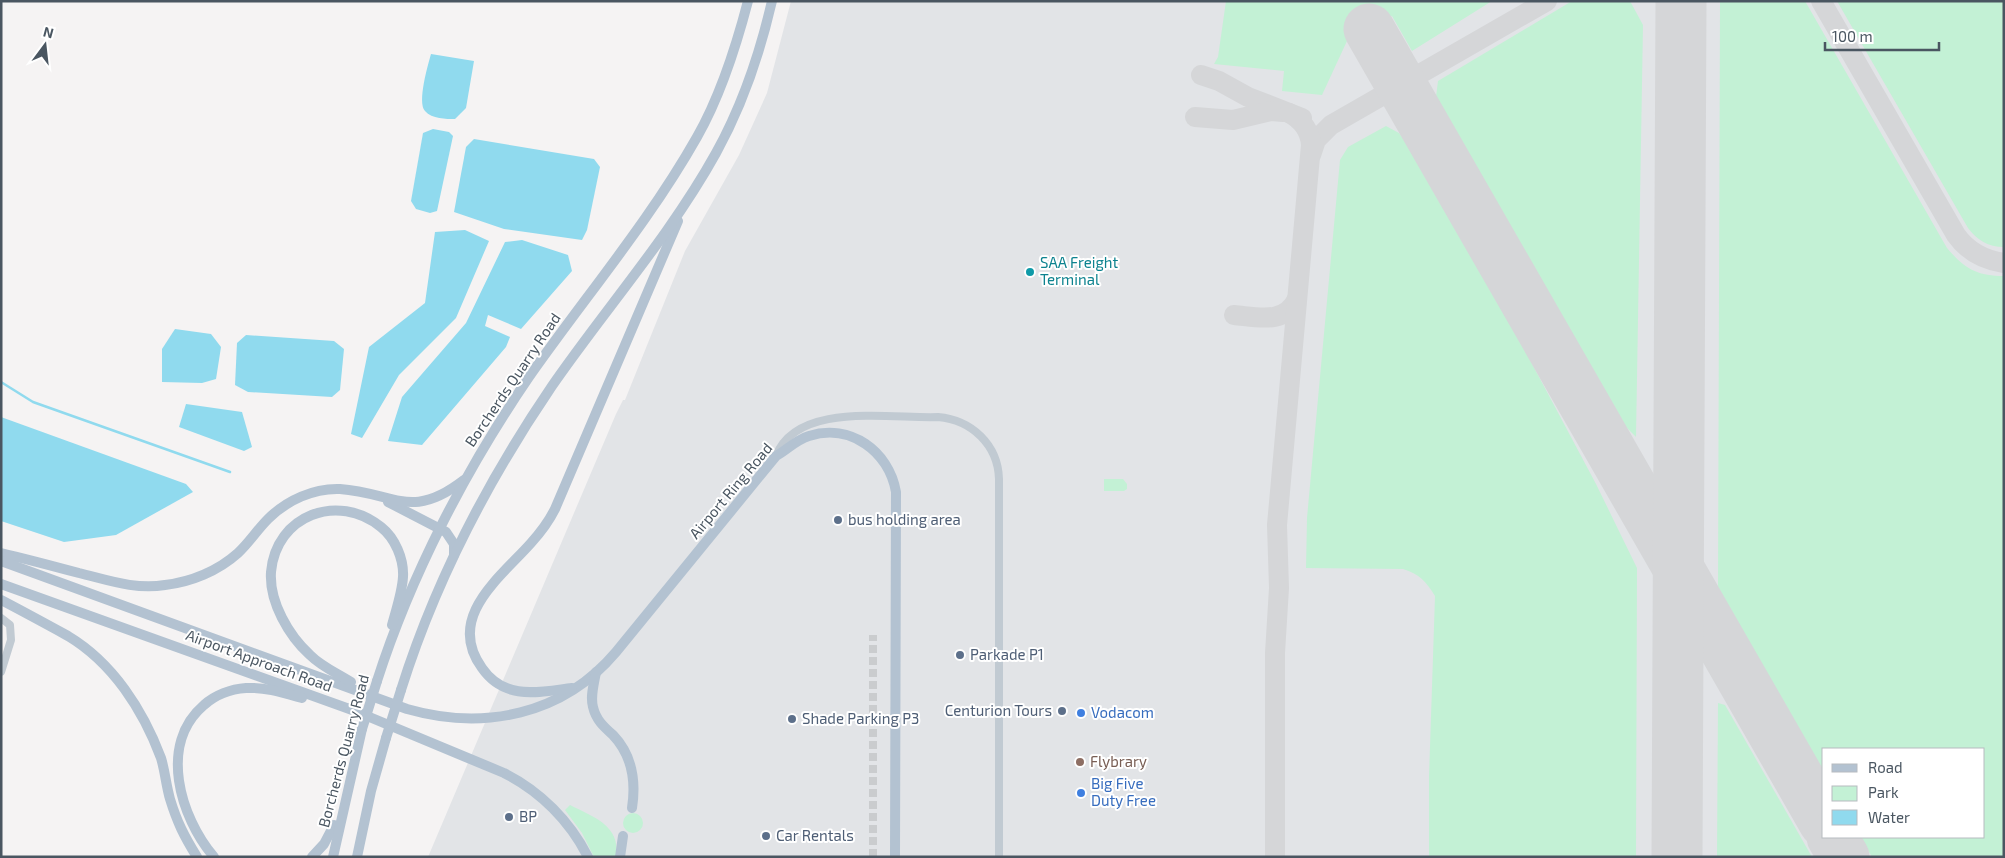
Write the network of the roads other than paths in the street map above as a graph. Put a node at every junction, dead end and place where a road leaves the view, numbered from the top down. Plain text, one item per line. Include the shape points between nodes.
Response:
1 (748, 1) edge
2 (772, 1) edge
3 (684, 205) junction
4 (776, 456) junction
5 (469, 476) junction
6 (376, 496) junction
7 (440, 529) junction
8 (1, 553) edge
9 (453, 560) junction
10 (1, 561) edge
11 (1, 584) edge
12 (1, 600) edge
13 (1, 618) edge
14 (382, 664) junction
15 (1, 672) edge
16 (596, 672) junction
17 (576, 687) junction
18 (364, 692) junction
19 (407, 709) joint
20 (355, 711) junction
21 (347, 790) junction
22 (632, 808) dead end
23 (196, 829) junction
24 (623, 836) dead end
25 (197, 856) edge
26 (214, 857) edge
27 (220, 857) edge
28 (312, 857) edge
29 (332, 857) edge
30 (357, 857) edge
31 (588, 857) edge
32 (620, 857) edge
33 (895, 857) edge
34 (999, 857) edge

1 - 5 main road, Borcherds Quarry Road via 727,69 698,136 640,225 525,383
2 - 3 main road via 755,62 739,103 717,150
3 - 9 main road via 537,409 492,483
3 - 17 main road via 557,506 538,535 485,592 473,614 474,652 483,670 494,680 511,690 532,694
4 - 16 main road, Airport Ring Road via 613,656
4 - 33 main road, Airport Ring Road via 810,435 840,434 872,448 886,463 894,482 897,497
4 - 34 street via 783,443 797,431 830,417 938,417 963,423 983,438 996,460 999,474
5 - 6 main road via 450,491 422,502
5 - 7 main road, Borcherds Quarry Road
6 - 7 main road
6 - 8 main road via 333,489 299,497 274,514 245,546 224,563 196,578 166,585 124,585
7 - 9 main road via 453,541
7 - 14 main road, Borcherds Quarry Road
9 - 30 main road, bridge via 401,690 371,791
10 - 18 main road, Airport Approach Road
11 - 20 main road, Airport Approach Road
12 - 25 main road via 68,636 117,680 146,723 161,758 180,829
13 - 15 street via 10,625 12,635
14 - 18 main road via 403,578 393,540 376,523 354,512 329,510 303,520 282,539 273,561 272,582 278,607 295,638 310,655
14 - 21 main road, Borcherds Quarry Road, bridge
16 - 17 main road, Airport Ring Road
16 - 22 main road via 593,707 630,763 634,781
17 - 19 main road, Airport Ring Road via 542,705 498,717 457,719
18 - 19 main road, Airport Approach Road
20 - 23 main road via 257,688 228,692 207,703 187,725 177,759 182,792
20 - 31 main road, Airport Approach Road via 504,773 526,786 548,804 573,832
21 - 28 main road via 330,835
21 - 29 main road, Borcherds Quarry Road
23 - 26 main road
23 - 27 main road
24 - 32 main road

